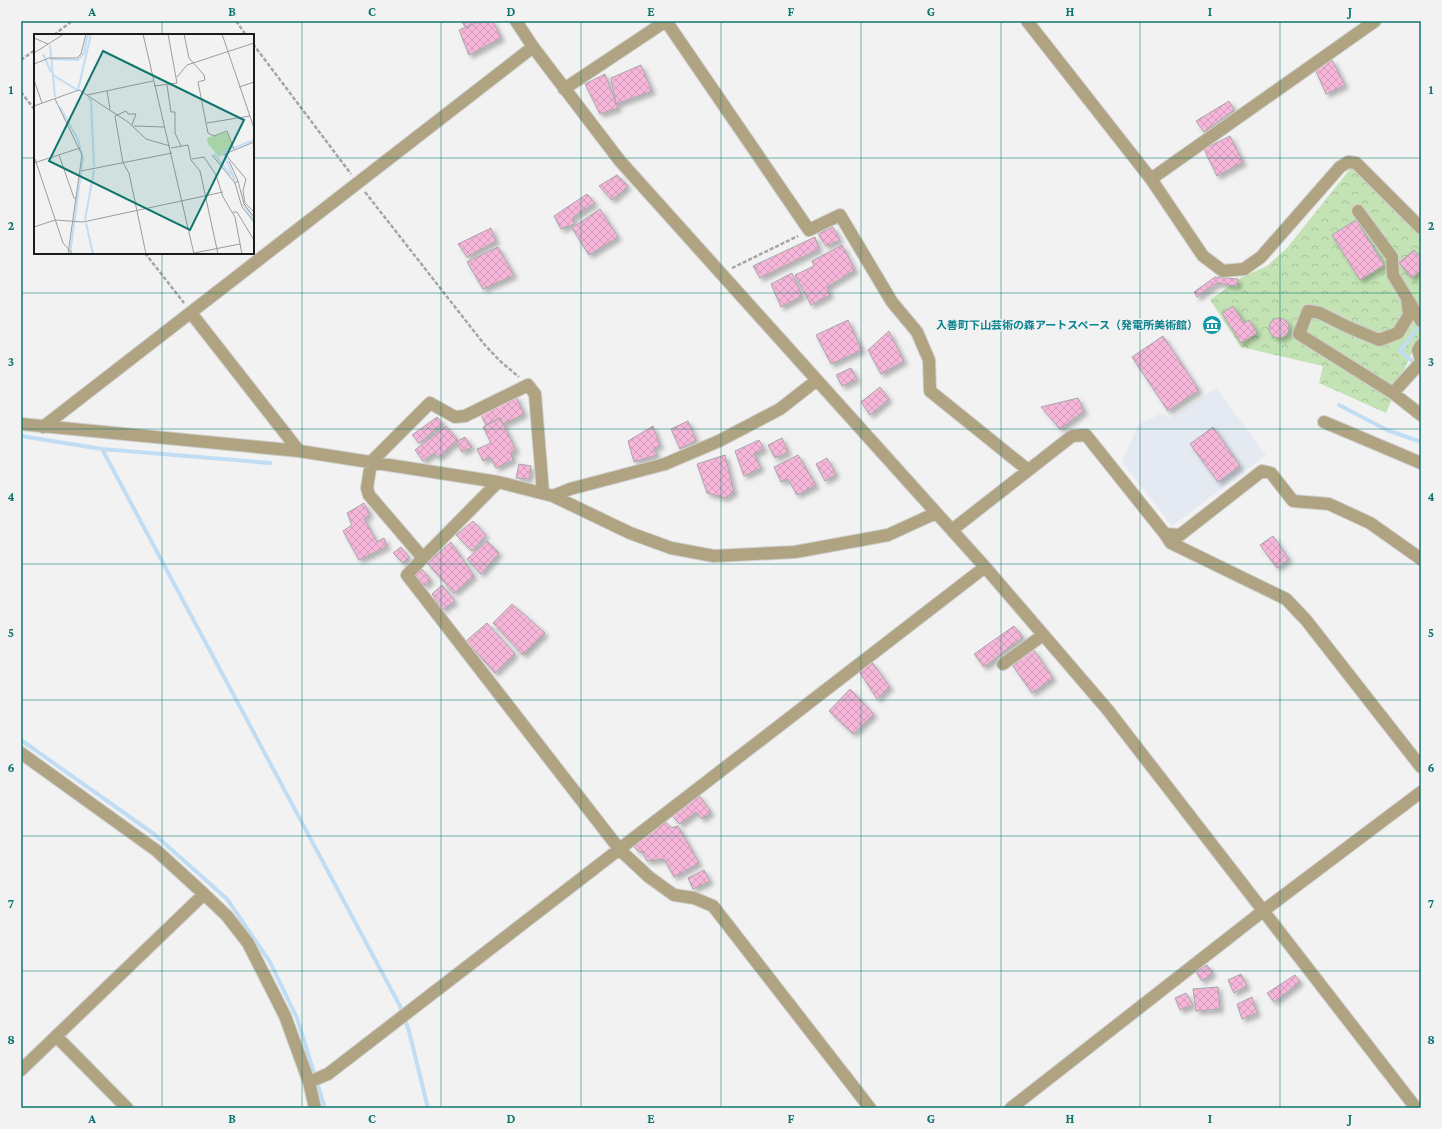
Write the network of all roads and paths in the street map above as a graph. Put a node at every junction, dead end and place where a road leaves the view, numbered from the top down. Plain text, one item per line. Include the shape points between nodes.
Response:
1 (72, 21) edge
2 (236, 21) edge
3 (516, 21) edge
4 (666, 21) edge
5 (1027, 21) edge
6 (1375, 21) edge
7 (55, 34) edge
8 (245, 34) edge
9 (254, 45) edge
10 (533, 47) junction
11 (34, 51) edge
12 (21, 60) edge
13 (564, 89) junction
14 (21, 92) edge
15 (34, 109) edge
16 (1151, 179) junction
17 (358, 183) junction
18 (1358, 211) dead end
19 (1421, 228) edge
20 (809, 230) junction
21 (146, 254) edge
22 (721, 274) junction
23 (1407, 298) junction
24 (191, 313) junction
25 (1421, 321) edge
26 (1421, 345) edge
27 (1421, 361) edge
28 (817, 380) junction
29 (528, 385) junction
30 (1393, 393) junction
31 (1421, 415) edge
32 (1324, 422) dead end
33 (21, 424) edge
34 (43, 426) junction
35 (299, 451) junction
36 (371, 462) junction
37 (1421, 463) edge
38 (1028, 470) junction
39 (498, 482) junction
40 (548, 495) junction
41 (936, 513) junction
42 (952, 530) junction
43 (1165, 534) junction
44 (423, 558) junction
45 (1421, 559) edge
46 (985, 566) junction
47 (1043, 635) junction
48 (1003, 664) dead end
49 (21, 753) edge
50 (1421, 767) edge
51 (1421, 792) edge
52 (620, 850) junction
53 (204, 894) junction
54 (1263, 911) junction
55 (56, 1036) junction
56 (21, 1070) edge
57 (309, 1082) junction
58 (127, 1108) edge
59 (316, 1108) edge
60 (870, 1108) edge
61 (1011, 1108) edge
62 (1416, 1108) edge

1 - 7 path
2 - 8 path
3 - 10 street
4 - 13 street
4 - 20 street
5 - 16 street
6 - 16 street
9 - 17 path
10 - 13 street
10 - 17 street
11 - 12 path
13 - 22 street via 620,161
14 - 15 path
16 - 19 street via 1203,256 1223,271 1244,269 1261,257 1340,167 1348,162 1356,163
17 - 24 street
17 - 29 path via 484,344 500,362
18 - 23 street via 1392,257 1393,275
20 - 22 path
20 - 38 street via 840,215 892,302 917,332 929,360 930,390
21 - 24 path
22 - 28 street
23 - 25 street
23 - 30 street via 1409,315 1398,333 1379,340 1320,313 1308,311 1299,334
24 - 34 street
24 - 35 street
26 - 27 street via 1418,350
27 - 30 street
28 - 40 street via 780,409 719,442 665,464
28 - 41 street
29 - 36 street via 466,416 455,417 430,402
29 - 40 street via 535,394
30 - 31 street
32 - 37 street
33 - 34 street
34 - 35 street
35 - 36 street
36 - 39 street
36 - 44 street via 367,488 369,495
38 - 42 street
38 - 43 street via 1072,436 1086,435
39 - 40 street
39 - 44 street
40 - 41 street via 630,533 670,548 714,556 794,552 888,535
41 - 42 street
42 - 46 street
43 - 45 street via 1180,535 1262,471 1271,473 1293,501 1329,504 1370,523
43 - 50 street via 1171,543 1286,599 1306,620
44 - 52 street via 407,575
46 - 47 street
46 - 52 street
47 - 48 street
47 - 54 street via 1107,710
49 - 53 street via 157,851
51 - 54 street
52 - 57 street via 328,1074
52 - 60 street via 674,895 694,898 713,906
53 - 55 street
53 - 57 street via 248,943 285,1016
54 - 61 street
54 - 62 street
55 - 56 street
55 - 58 street
57 - 59 street

